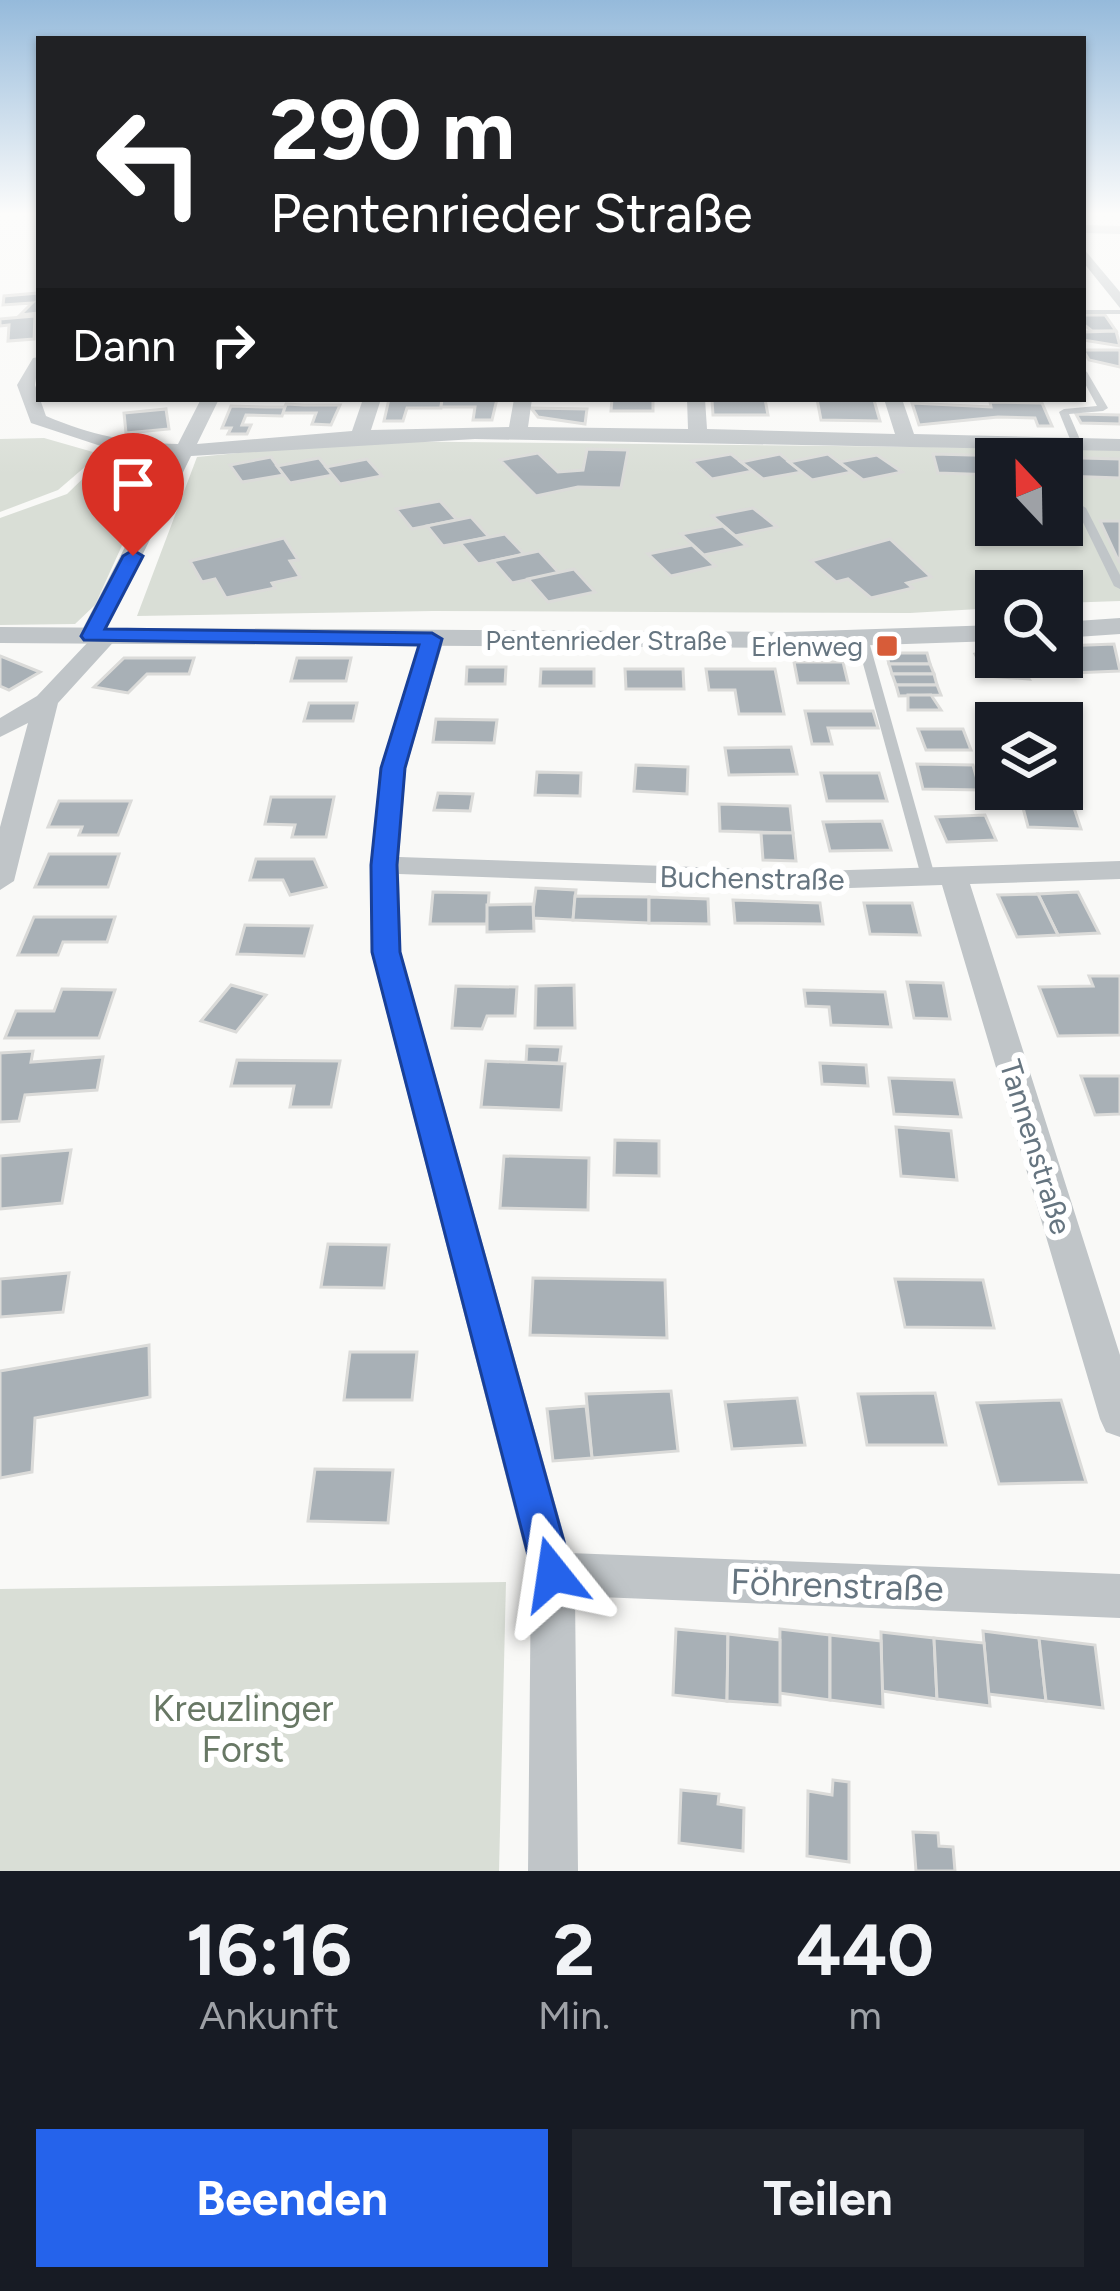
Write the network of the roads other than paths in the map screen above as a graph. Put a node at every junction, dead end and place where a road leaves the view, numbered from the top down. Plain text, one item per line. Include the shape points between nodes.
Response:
1 (1119, 303) edge
2 (1086, 311) edge
3 (36, 367) edge
4 (1086, 378) edge
5 (208, 402) edge
6 (371, 402) edge
7 (523, 402) edge
8 (696, 402) edge
9 (894, 402) edge
10 (518, 433) junction
11 (360, 436) junction
12 (698, 436) junction
13 (1075, 438) edge
14 (907, 442) junction
15 (975, 443) edge
16 (1083, 444) edge
17 (1120, 445) edge
18 (180, 450) junction
19 (1083, 510) edge
20 (1120, 586) edge
21 (1120, 626) edge
22 (1083, 629) edge
23 (975, 634) edge
24 (0, 635) edge
25 (99, 636) junction
26 (862, 638) junction
27 (432, 639) junction
28 (46, 701) junction
29 (0, 729) edge
30 (384, 865) junction
31 (1120, 870) edge
32 (940, 875) junction
33 (0, 881) edge
34 (1120, 1419) edge
35 (553, 1574) junction
36 (1120, 1596) edge
37 (553, 1870) edge
38 (565, 1871) edge

1 - 2 lane
3 - 18 street via 26,385 38,419 91,444
4 - 13 lane via 1102,408 1064,412
5 - 18 street
6 - 11 street
7 - 10 street
8 - 12 street
9 - 14 street
10 - 11 street
10 - 12 street
11 - 18 street
12 - 14 street
14 - 15 street
16 - 17 street
18 - 25 street
19 - 20 lane
21 - 22 street
23 - 26 street, Pentenrieder Straße
24 - 25 street, Pentenrieder Straße
25 - 27 street, Pentenrieder Straße
25 - 28 street
26 - 27 street, Pentenrieder Straße
26 - 32 lane
27 - 30 street via 393,768
28 - 29 street
28 - 33 street
30 - 32 street, Buchenstraße via 665,878
30 - 35 street via 386,952
31 - 32 street, Buchenstraße
32 - 34 street, Tannenstraße
35 - 36 street, Föhrenstraße
35 - 37 street
37 - 38 lane

